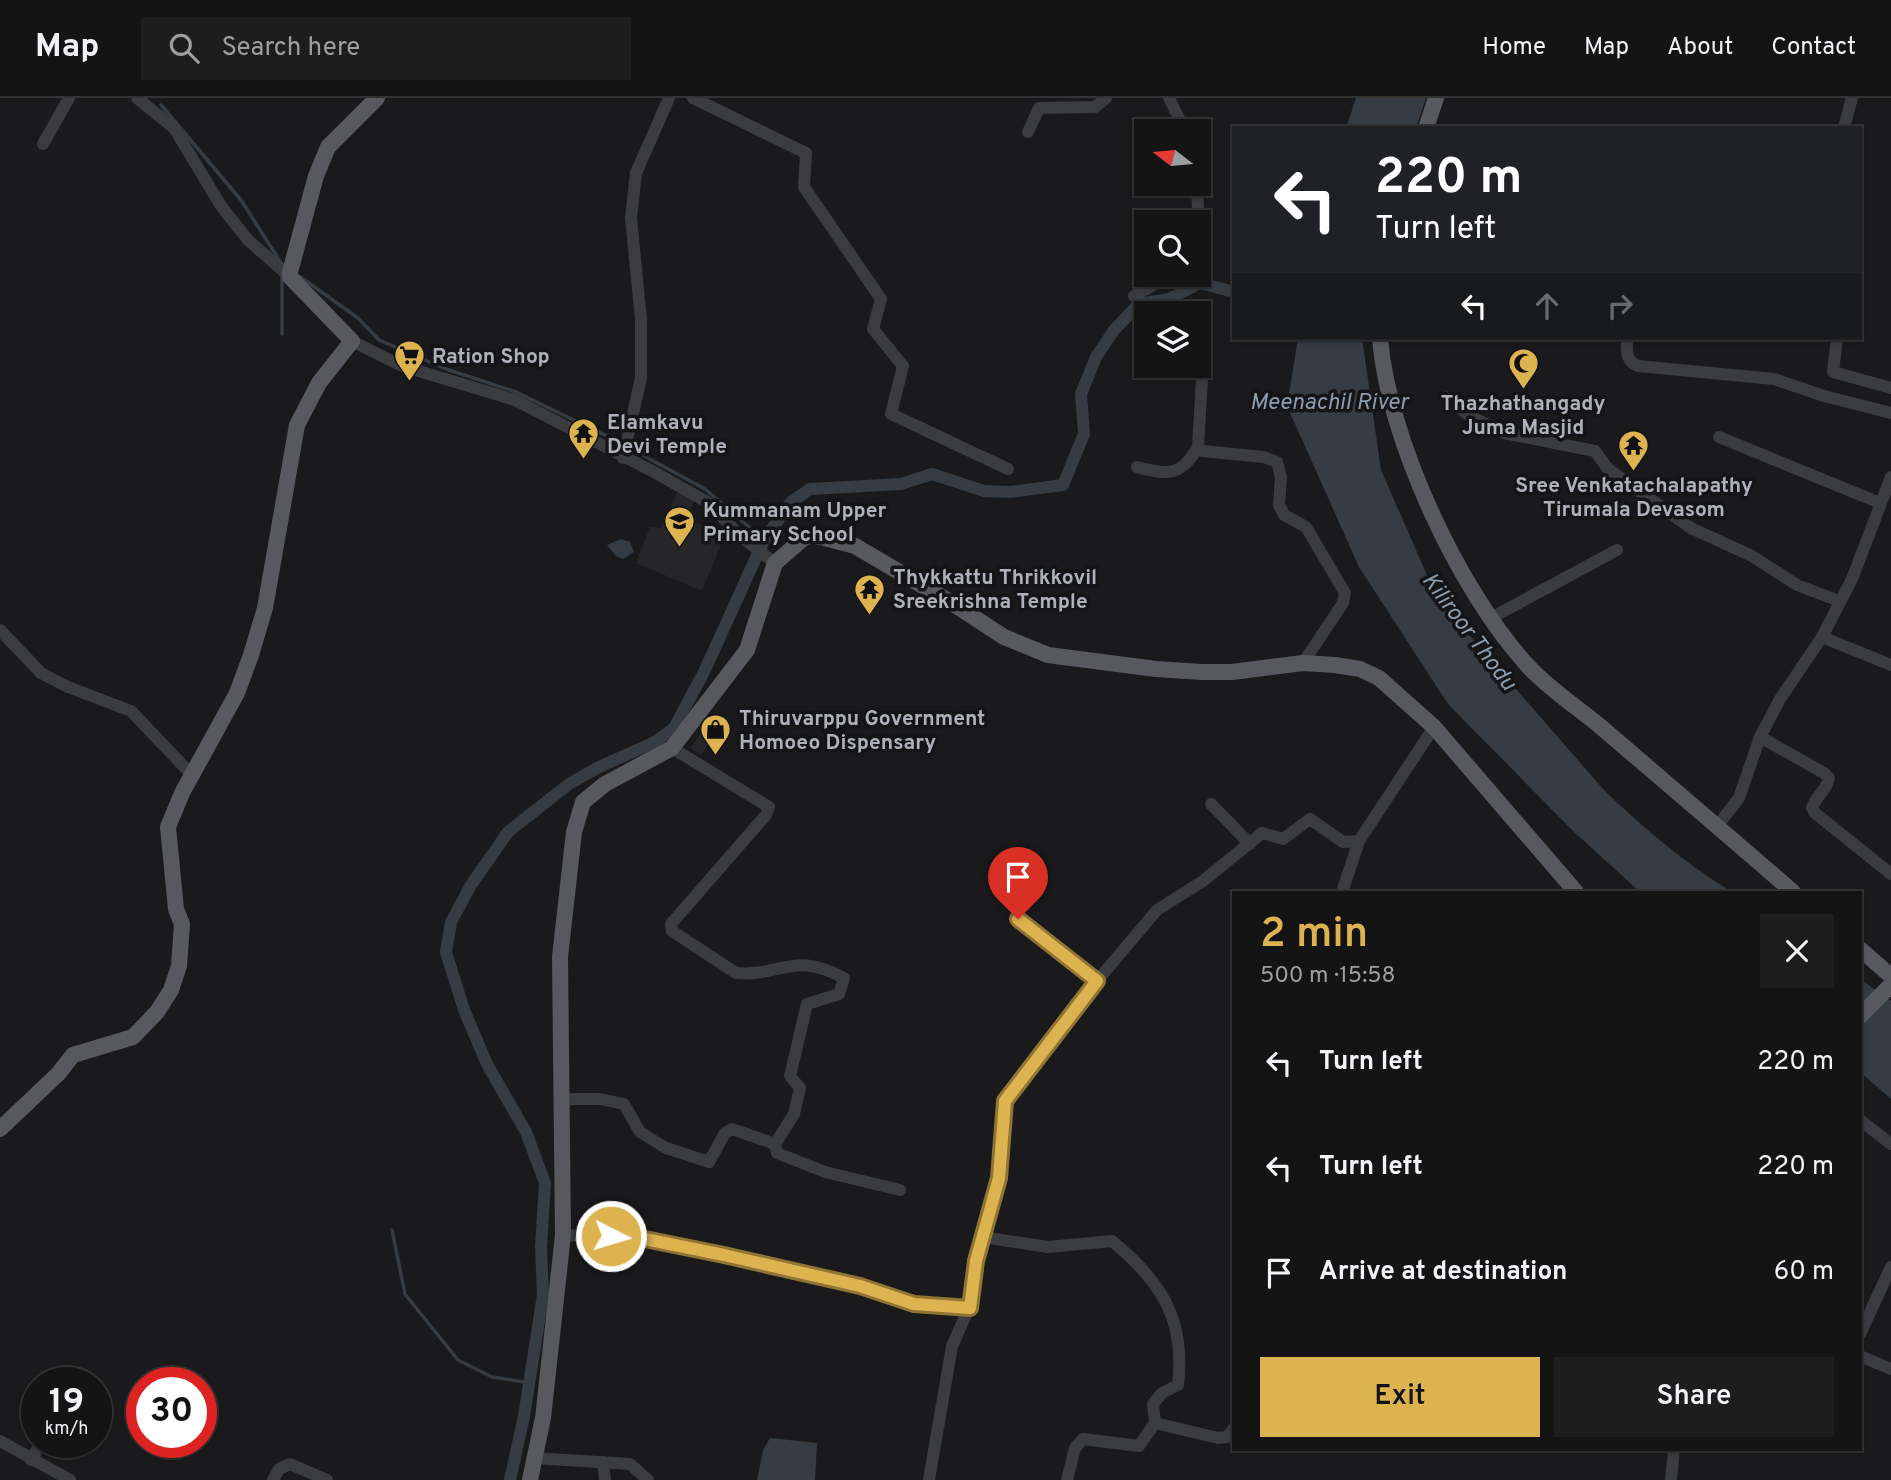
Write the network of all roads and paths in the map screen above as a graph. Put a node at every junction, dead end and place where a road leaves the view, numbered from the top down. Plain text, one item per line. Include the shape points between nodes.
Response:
1 (69, 98) edge
2 (137, 98) edge
3 (377, 98) edge
4 (669, 98) edge
5 (693, 98) edge
6 (1106, 98) edge
7 (1169, 98) edge
8 (1436, 98) edge
9 (1852, 98) edge
10 (1179, 119) edge
11 (1427, 126) edge
12 (1845, 126) edge
13 (1028, 132) dead end
14 (43, 144) dead end
15 (287, 272) junction
16 (1150, 287) edge
17 (1134, 296) dead end
18 (1380, 340) edge
19 (1627, 340) edge
20 (1837, 340) edge
21 (352, 341) junction
22 (1202, 378) edge
23 (1891, 388) edge
24 (1447, 397) dead end
25 (1891, 413) edge
26 (1719, 437) dead end
27 (1198, 447) junction
28 (623, 458) junction
29 (1137, 467) dead end
30 (1008, 469) dead end
31 (1891, 477) edge
32 (1880, 503) junction
33 (1617, 550) dead end
34 (771, 559) junction
35 (1839, 601) junction
36 (1491, 618) junction
37 (0, 630) edge
38 (1822, 638) junction
39 (1303, 663) junction
40 (1891, 665) edge
41 (1434, 727) junction
42 (1760, 737) junction
43 (672, 748) junction
44 (193, 775) junction
45 (1211, 804) dead end
46 (1718, 825) junction
47 (1359, 841) junction
48 (1250, 844) junction
49 (1891, 874) edge
50 (1342, 891) edge
51 (1576, 891) edge
52 (1792, 891) edge
53 (1018, 919) dead end
54 (1862, 951) edge
55 (1891, 976) edge
56 (1097, 981) junction
57 (1891, 985) edge
58 (1862, 1014) edge
59 (562, 1099) junction
60 (1862, 1122) edge
61 (0, 1129) edge
62 (775, 1144) junction
63 (1891, 1144) edge
64 (900, 1190) dead end
65 (563, 1235) junction
66 (982, 1237) junction
67 (1891, 1267) edge
68 (1885, 1298) edge
69 (970, 1308) junction
70 (1862, 1331) edge
71 (1862, 1357) edge
72 (1891, 1369) edge
73 (1155, 1423) junction
74 (1232, 1431) edge
75 (0, 1441) edge
76 (1674, 1451) edge
77 (534, 1458) junction
78 (31, 1460) joint
79 (603, 1462) junction
80 (46, 1475) edge
81 (932, 1479) edge
82 (70, 1480) edge
83 (273, 1480) edge
84 (327, 1480) edge
85 (530, 1480) edge
86 (605, 1480) edge
87 (648, 1480) edge
88 (1067, 1480) edge
89 (1671, 1480) edge

1 - 14 street
2 - 15 street via 174,128 221,206 248,240
3 - 15 main road via 328,148
4 - 28 street via 636,173 631,218 641,319 641,378
5 - 30 street via 806,153 804,187 881,299 873,329 903,366 891,414
6 - 13 street via 1095,107 1039,108
7 - 10 street
8 - 11 main road
9 - 12 street
15 - 21 main road
16 - 17 street
18 - 36 main road via 1384,372 1407,456 1458,566
19 - 25 street via 1627,356 1638,366 1774,379
20 - 23 street via 1833,372
21 - 28 street via 402,366 514,400
21 - 44 main road via 319,383 297,425 265,608 237,694
22 - 27 street
24 - 35 street via 1468,415 1504,433 1595,452 1608,470 1691,528 1752,556 1797,585
26 - 32 street
27 - 29 street via 1190,461 1176,471 1160,473
27 - 39 street via 1276,462 1284,515 1306,527 1345,593
28 - 34 street via 709,503 740,536
31 - 32 street
32 - 35 street via 1852,579
33 - 36 street
34 - 39 main road via 813,535 838,539 1004,637 1048,655 1202,672
34 - 43 main road via 747,650
35 - 38 street
36 - 46 main road via 1528,667
37 - 44 street via 41,673 131,711
38 - 40 street
38 - 42 street
39 - 41 main road via 1348,667 1379,678
41 - 47 street
41 - 51 main road
42 - 46 street via 1739,798
42 - 49 street via 1829,778 1815,799 1815,813
43 - 59 main road via 605,784 583,802 567,874 560,957
43 - 62 street via 769,807 671,924 672,931 736,972 747,974 798,963 825,968 844,978 839,994 807,1004 790,1076 800,1088 794,1114
44 - 61 main road via 168,827 176,909 182,924 172,990 133,1037 73,1055
45 - 48 street
46 - 52 main road
47 - 48 street via 1343,842 1310,819 1283,839 1262,833
47 - 50 street
48 - 56 street via 1157,910
53 - 56 street
54 - 55 main road
56 - 66 street via 1005,1101 999,1178
57 - 58 main road
59 - 62 street via 624,1104 640,1132 666,1148 709,1162 732,1129
59 - 65 main road
60 - 63 street
62 - 64 street via 777,1153 786,1158
65 - 69 street via 635,1237 860,1286 914,1304
65 - 77 main road via 549,1370
66 - 69 street
66 - 73 street via 1048,1247 1112,1241 1139,1263 1168,1303 1179,1333 1178,1385 1162,1392 1153,1404
67 - 68 street
68 - 70 street
69 - 81 street via 951,1346
71 - 72 street
73 - 74 street via 1218,1438
73 - 88 street via 1139,1446 1083,1439 1075,1448
75 - 78 street
76 - 89 street
77 - 79 street
77 - 85 main road
78 - 80 street
79 - 86 street
79 - 87 street via 630,1464
80 - 82 street
83 - 84 street via 279,1469 290,1464

